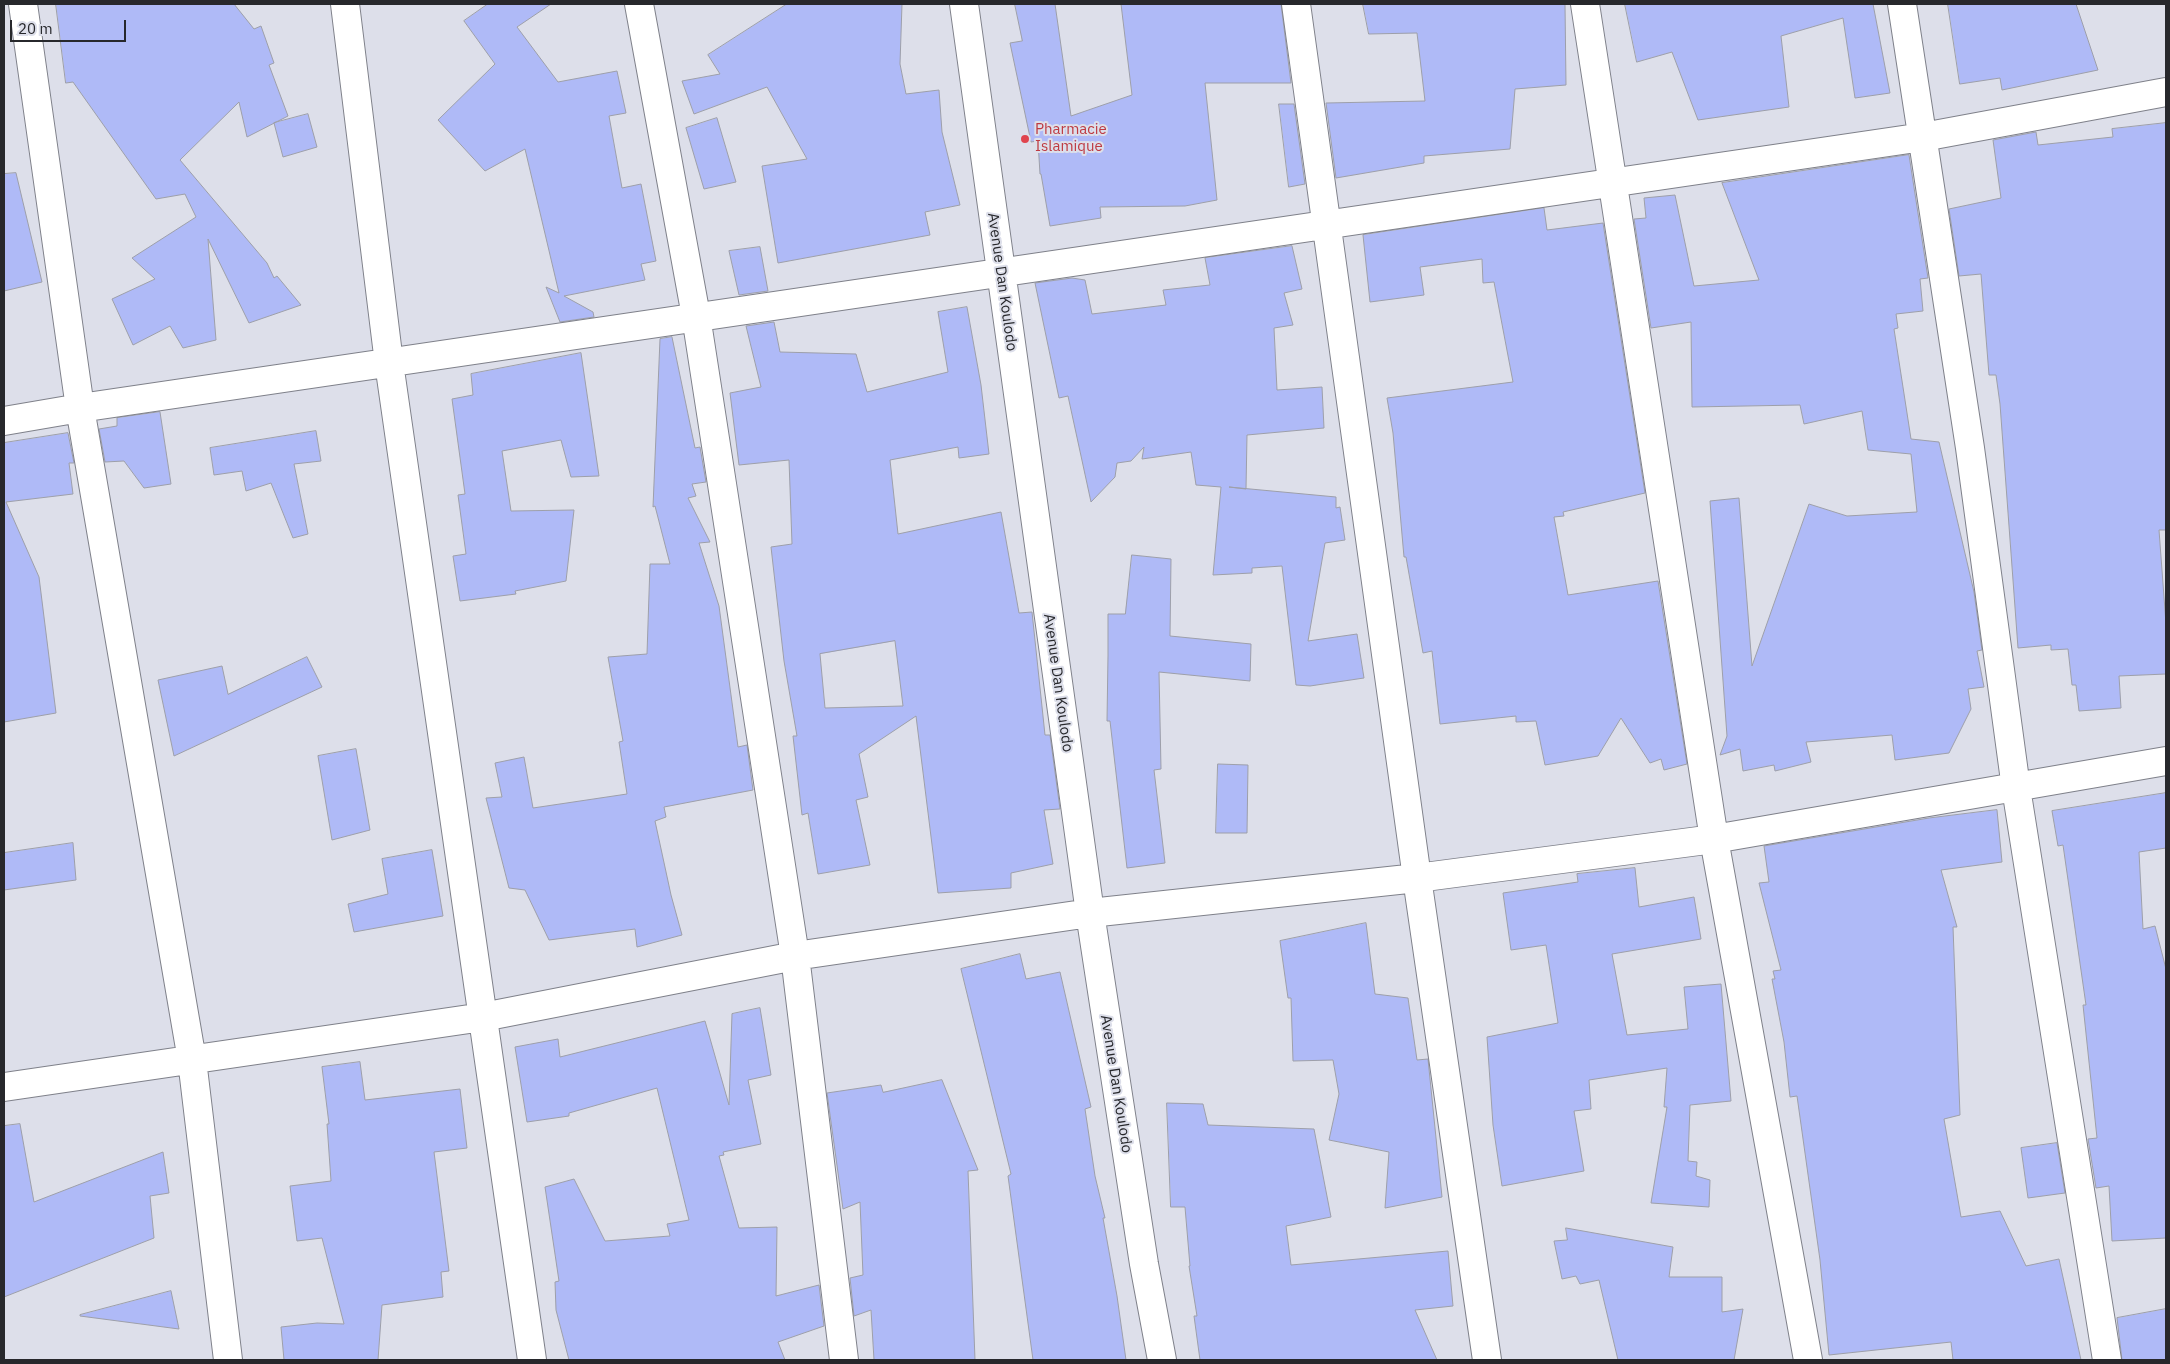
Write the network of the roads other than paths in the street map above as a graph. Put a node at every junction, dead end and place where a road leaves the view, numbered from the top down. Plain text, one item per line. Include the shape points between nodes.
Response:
1 (23, 4) edge
2 (345, 4) edge
3 (639, 4) edge
4 (964, 4) edge
5 (1296, 4) edge
6 (1585, 4) edge
7 (1902, 4) edge
8 (2166, 92) edge
9 (1923, 137) junction
10 (1612, 182) junction
11 (1328, 223) junction
12 (1000, 272) junction
13 (696, 316) junction
14 (389, 363) junction
15 (80, 408) junction
16 (4, 421) edge
17 (2166, 761) edge
18 (2016, 788) junction
19 (1714, 839) junction
20 (1417, 878) junction
21 (1090, 913) junction
22 (795, 956) junction
23 (483, 1017) junction
24 (192, 1060) junction
25 (4, 1088) edge
26 (228, 1360) edge
27 (532, 1360) edge
28 (844, 1360) edge
29 (1162, 1360) edge
30 (1487, 1360) edge
31 (1808, 1360) edge
32 (2106, 1360) edge

1 - 15 street
2 - 14 street
3 - 13 street
4 - 12 street, Avenue Dan Koulodo
5 - 11 street
6 - 10 street
7 - 9 street
8 - 9 street
9 - 10 street
9 - 18 street via 1970,448
10 - 11 street
10 - 19 street
11 - 12 street
11 - 20 street
12 - 13 street
12 - 21 street, Avenue Dan Koulodo
13 - 14 street
13 - 22 street
14 - 15 street
14 - 23 street
15 - 16 street
15 - 24 street
17 - 18 street
18 - 19 street
18 - 32 street
19 - 20 street
19 - 31 street
20 - 21 street
20 - 30 street
21 - 22 street
21 - 29 street, Avenue Dan Koulodo via 1144,1264
22 - 23 street
22 - 28 street
23 - 24 street
23 - 27 street
24 - 25 street
24 - 26 street

